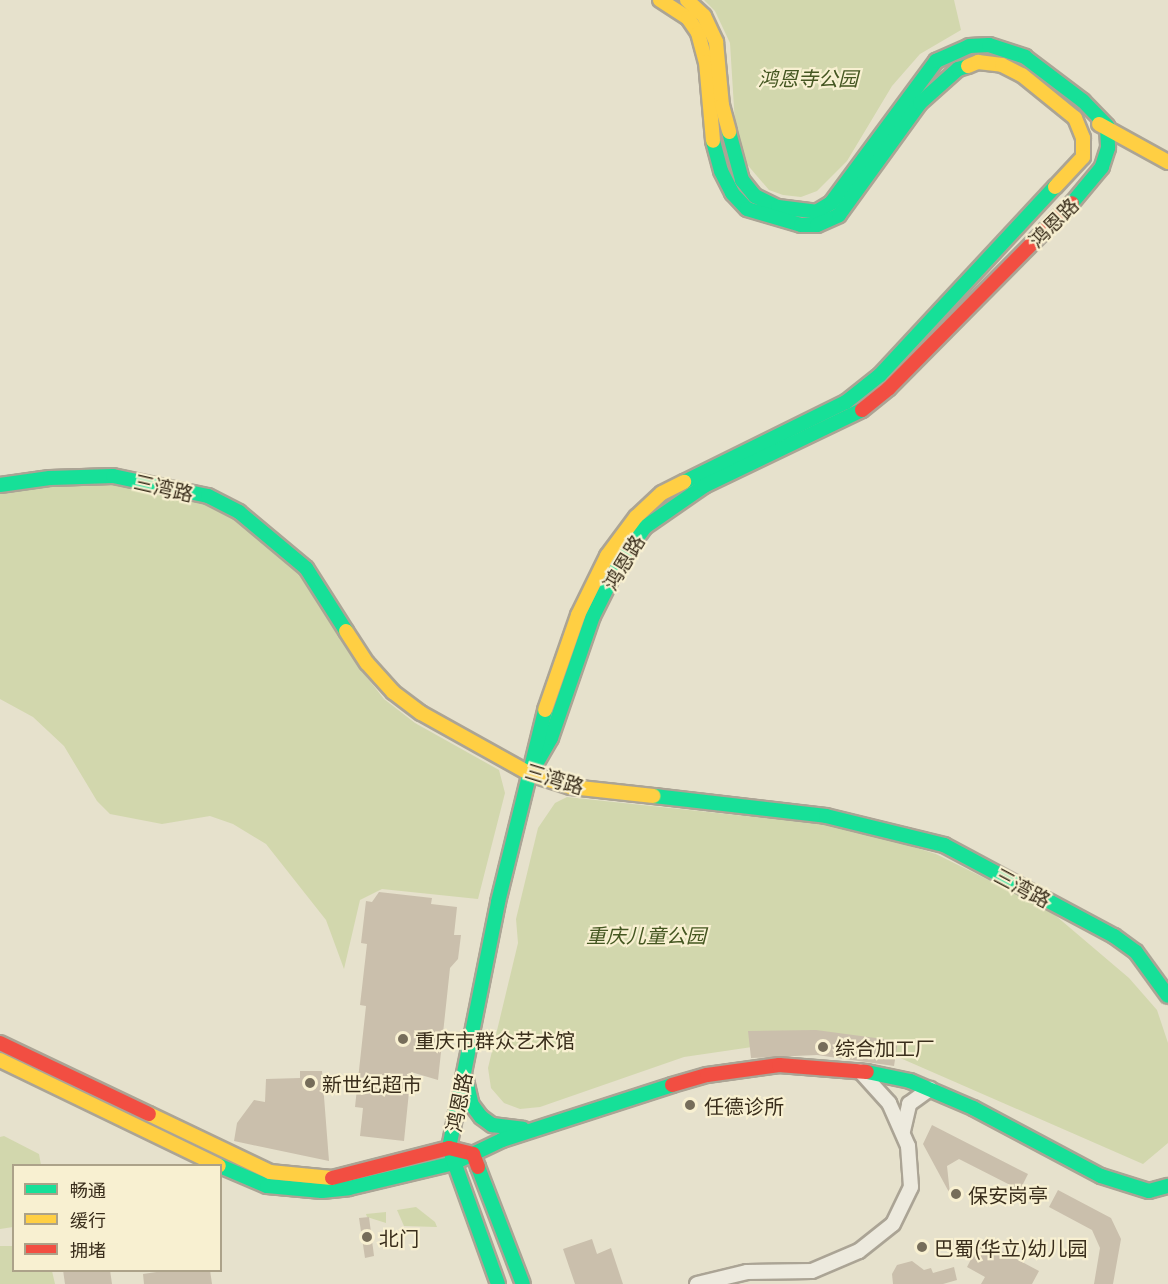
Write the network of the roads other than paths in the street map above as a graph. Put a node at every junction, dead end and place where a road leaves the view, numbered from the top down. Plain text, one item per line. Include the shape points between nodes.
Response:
1 (660, 0) edge
2 (687, 0) edge
3 (1075, 118) junction
4 (1107, 126) junction
5 (1168, 162) edge
6 (0, 485) edge
7 (530, 774) junction
8 (1168, 996) edge
9 (0, 1043) edge
10 (0, 1060) edge
11 (465, 1063) junction
12 (858, 1070) junction
13 (930, 1089) junction
14 (534, 1128) junction
15 (903, 1131) junction
16 (502, 1140) junction
17 (449, 1149) junction
18 (473, 1154) junction
19 (454, 1163) junction
20 (216, 1164) edge
21 (222, 1167) edge
22 (485, 1185) junction
23 (1168, 1186) edge
24 (1149, 1191) junction
25 (1168, 1196) edge
26 (498, 1284) edge
27 (523, 1284) edge
28 (697, 1284) edge

1 - 3 main road via 688,18 703,48 709,125 732,194 747,209 781,222 817,225 839,215 920,103 957,69 978,62 1002,65 1022,75
2 - 4 main road via 704,16 716,42 729,143 742,180 755,196 778,207 816,212 831,203 922,75 936,61 969,46 989,45 1025,57 1083,101
3 - 4 main road
3 - 7 main road, 鸿恩路 via 1083,138 1083,157 1070,175 880,375 846,402 662,493 636,517 607,556 578,615 537,733
4 - 5 main road
4 - 7 main road, 鸿恩路 via 1108,148 1102,167 1088,187 889,388 853,417 704,486 645,527 621,560 593,616 551,738
6 - 7 main road, 三湾路 via 50,477 113,476 208,496 239,512 306,568 367,663 393,692 421,713
7 - 8 main road, 三湾路 via 571,787 826,816 944,844 1114,936 1136,952
7 - 11 main road, 鸿恩路 via 498,902
9 - 17 main road via 270,1172 322,1179 346,1177
10 - 20 main road
11 - 14 main road via 467,1088 481,1117 504,1128
11 - 17 main road, 鸿恩路
12 - 13 main road
12 - 14 main road via 779,1065 742,1069 667,1086
12 - 15 street via 882,1093
13 - 15 street via 909,1104
13 - 24 main road via 1079,1166
14 - 16 main road
15 - 28 street via 912,1165 911,1187 902,1211 881,1236 812,1271 747,1272
16 - 18 main road
16 - 22 main road via 487,1158
17 - 18 main road, 鸿恩路
17 - 19 main road, 鸿恩路
18 - 19 main road
18 - 22 main road, 鸿恩路
19 - 21 main road via 322,1191 267,1186
19 - 26 main road, 鸿恩路
22 - 27 main road, 鸿恩路
23 - 24 main road
24 - 25 main road

